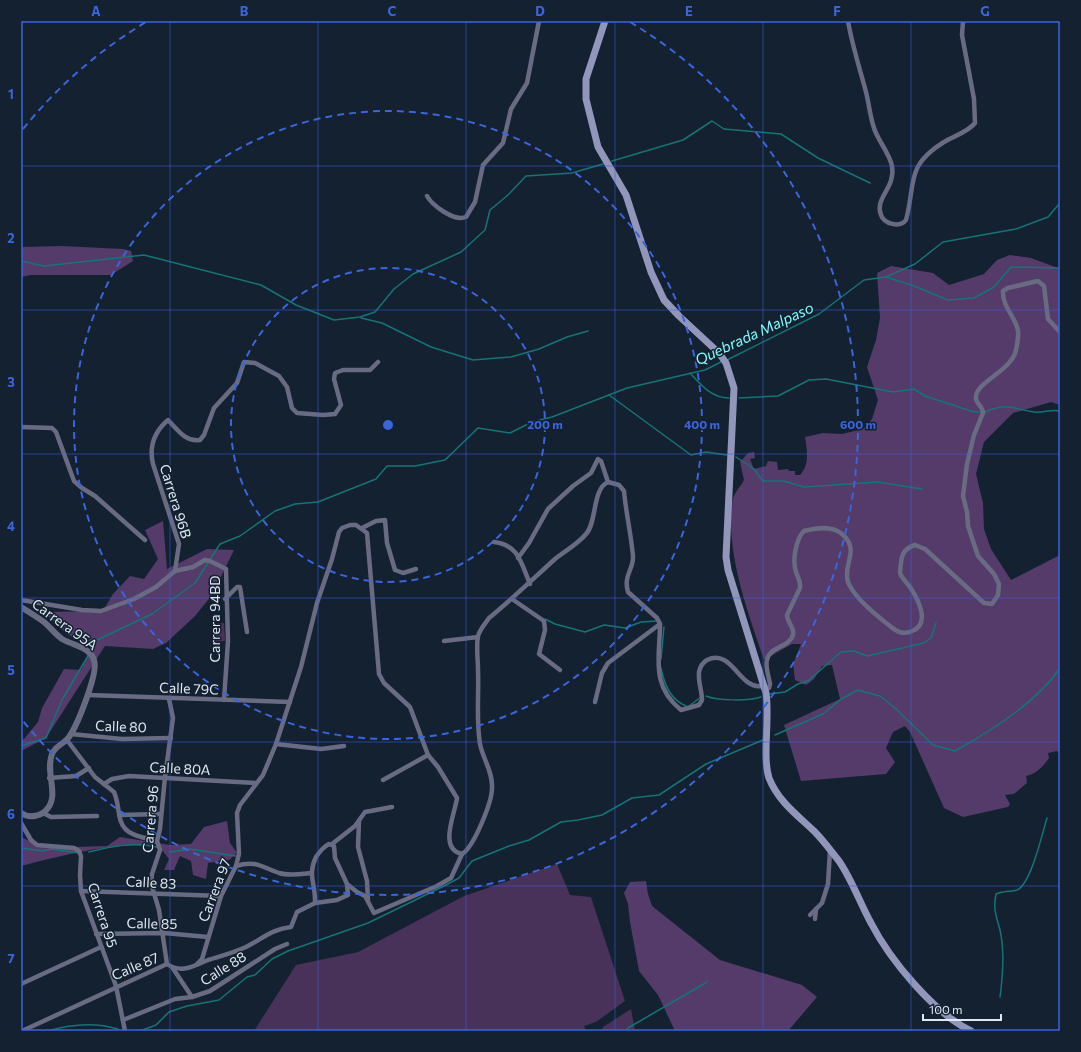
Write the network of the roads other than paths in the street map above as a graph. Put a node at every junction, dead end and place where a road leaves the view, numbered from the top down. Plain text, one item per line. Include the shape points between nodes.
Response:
1 (539, 21) edge
2 (848, 21) edge
3 (963, 21) edge
4 (603, 23) edge
5 (427, 196) dead end
6 (1060, 332) edge
7 (378, 362) dead end
8 (21, 427) edge
9 (608, 482) junction
10 (362, 528) junction
11 (145, 540) dead end
12 (494, 542) dead end
13 (518, 558) junction
14 (416, 570) dead end
15 (175, 571) junction
16 (530, 584) junction
17 (225, 599) junction
18 (512, 599) junction
19 (21, 600) edge
20 (21, 607) edge
21 (660, 624) junction
22 (247, 632) dead end
23 (478, 637) junction
24 (444, 641) dead end
25 (560, 670) dead end
26 (765, 689) junction
27 (88, 695) junction
28 (168, 699) junction
29 (224, 700) junction
30 (290, 702) junction
31 (596, 702) dead end
32 (71, 734) junction
33 (171, 738) junction
34 (67, 740) junction
35 (276, 744) junction
36 (344, 746) dead end
37 (428, 755) junction
38 (88, 768) junction
39 (165, 777) junction
40 (49, 778) junction
41 (383, 780) dead end
42 (256, 783) junction
43 (104, 784) junction
44 (392, 807) dead end
45 (43, 813) junction
46 (21, 814) edge
47 (161, 814) junction
48 (119, 815) junction
49 (97, 816) dead end
50 (359, 821) junction
51 (21, 823) edge
52 (23, 834) edge
53 (157, 841) junction
54 (332, 844) junction
55 (830, 850) junction
56 (462, 854) junction
57 (236, 866) junction
58 (311, 873) junction
59 (346, 884) junction
60 (81, 891) junction
61 (154, 893) junction
62 (221, 896) junction
63 (368, 902) junction
64 (315, 903) junction
65 (816, 909) junction
66 (810, 915) dead end
67 (815, 918) dead end
68 (164, 933) junction
69 (96, 934) junction
70 (208, 937) junction
71 (287, 944) dead end
72 (101, 947) junction
73 (197, 964) junction
74 (170, 965) junction
75 (21, 984) edge
76 (116, 986) junction
77 (192, 997) junction
78 (123, 1020) junction
79 (22, 1031) edge
80 (126, 1031) edge
81 (972, 1031) edge

1 - 5 street via 527,83 511,108 503,143 482,165 471,211 466,217 458,218 436,207
2 - 3 street via 870,118 892,166 893,177 879,206 881,215 890,224 902,224 906,220 915,170 921,160 936,147 975,123 974,99 962,35
4 - 26 main road via 591,58 586,83 586,99 598,147 626,195 651,272 664,300 725,360 734,388 726,557
6 - 26 street via 1048,319 1042,283 1038,281 1003,291 1008,312 1018,330 1015,353 1006,367 983,384 977,395 976,399 983,412 975,428 963,490 968,526 975,549 999,584 998,595 992,604 984,603 925,549 915,545 909,546 902,554 900,573 911,588 922,622 917,630 909,633 897,632 871,611 850,586 847,575 850,546 841,533 826,528 804,531 798,540 795,560 800,588 787,615 794,631 786,644 769,654 766,661 770,684
7 - 15 street, Carrera 96B via 370,370 343,370 335,373 334,379 341,405 335,414 297,413 292,408 287,387 279,376 248,361 243,364 233,388 214,408 200,440 194,441 184,437 168,420 156,435 151,455 179,544
8 - 11 street via 52,428 56,432 74,481
9 - 13 street via 598,459 591,473 548,509 529,544
9 - 16 street via 600,494 590,529
9 - 21 street via 619,485 624,491 633,555 626,577 628,592 657,618
10 - 14 street via 376,521 385,520 387,543 395,570 403,573
10 - 30 street, Carrera 97 via 350,525 339,532
10 - 37 street via 367,533 369,543 379,674 410,707
12 - 13 street via 511,547
13 - 16 street
15 - 17 street, Carrera 94BD via 193,567 205,560 224,567
15 - 19 street via 156,587 134,599 101,611
16 - 18 street
17 - 22 street via 240,587
17 - 29 street, Carrera 94BD via 228,641
18 - 23 street via 489,618
18 - 25 street via 544,621 545,630 539,654
20 - 27 street, Carrera 95A via 45,623 61,638 93,655 95,671
21 - 26 street via 658,673 671,699 681,710 699,705 702,700 700,670 705,661 713,657 722,658 750,684
21 - 31 street via 608,663 602,673
23 - 24 street
23 - 56 street via 477,706 480,744 491,776 492,788 488,806 475,835
26 - 55 main road via 768,707 766,759 769,778 784,802
27 - 28 street, Calle 79C
27 - 32 street, Carrera 95A
28 - 29 street, Calle 79C
28 - 33 street, Carrera 96 via 173,718
29 - 30 street, Calle 79C
30 - 35 street, Carrera 97
32 - 33 street, Calle 80 via 122,739
32 - 34 street, Carrera 95A
33 - 39 street, Carrera 96
34 - 38 street
34 - 40 street, Carrera 95A via 55,749 52,755
35 - 36 street via 322,749
35 - 42 street, Carrera 97 via 263,775
37 - 41 street
37 - 56 street via 457,798 449,840 452,849
38 - 40 street via 76,776
38 - 43 street
39 - 42 street, Calle 80A
39 - 43 street, Calle 80A via 129,776 112,779
39 - 47 street, Carrera 96
40 - 45 street, Carrera 95A via 53,795 49,807
42 - 57 street, Carrera 97 via 237,813 239,854
43 - 48 street via 116,796
44 - 50 street via 368,810
45 - 46 street via 33,816
45 - 49 street via 51,817
47 - 48 street
47 - 53 street, Carrera 96
48 - 53 street via 120,823 130,834
50 - 54 street
50 - 63 street via 358,847 368,881
51 - 52 street
52 - 60 street, Carrera 95 via 37,845 74,848 80,851
53 - 61 street, Carrera 96 via 160,850 151,883
54 - 58 street via 320,850
54 - 59 street
55 - 65 street via 828,884 822,903
55 - 81 main road via 848,876 877,934 906,973 951,1019
56 - 63 street via 454,875 437,886 375,913
57 - 58 street via 266,866 285,874
57 - 62 street, Carrera 97
58 - 64 street
59 - 63 street via 365,896
59 - 64 street via 348,895 337,900
60 - 61 street, Calle 83
60 - 69 street, Carrera 95
61 - 62 street, Calle 83
61 - 68 street, Carrera 96
62 - 70 street, Carrera 97
64 - 73 street, Calle 87 via 295,913 290,927 272,931 226,956
65 - 66 street
65 - 67 street
68 - 69 street, Calle 85
68 - 70 street, Calle 85
68 - 74 street, Carrera 96
69 - 72 street, Carrera 95
70 - 73 street, Carrera 97 via 202,959
71 - 77 street, Calle 88 via 250,964 218,986
72 - 75 street
72 - 76 street, Carrera 95
73 - 74 street, Calle 87 via 185,969
74 - 76 street, Calle 87
74 - 77 street, Carrera 96
76 - 78 street, Carrera 95
76 - 79 street, Calle 87
77 - 78 street, Calle 88 via 176,999
78 - 80 street, Carrera 95

